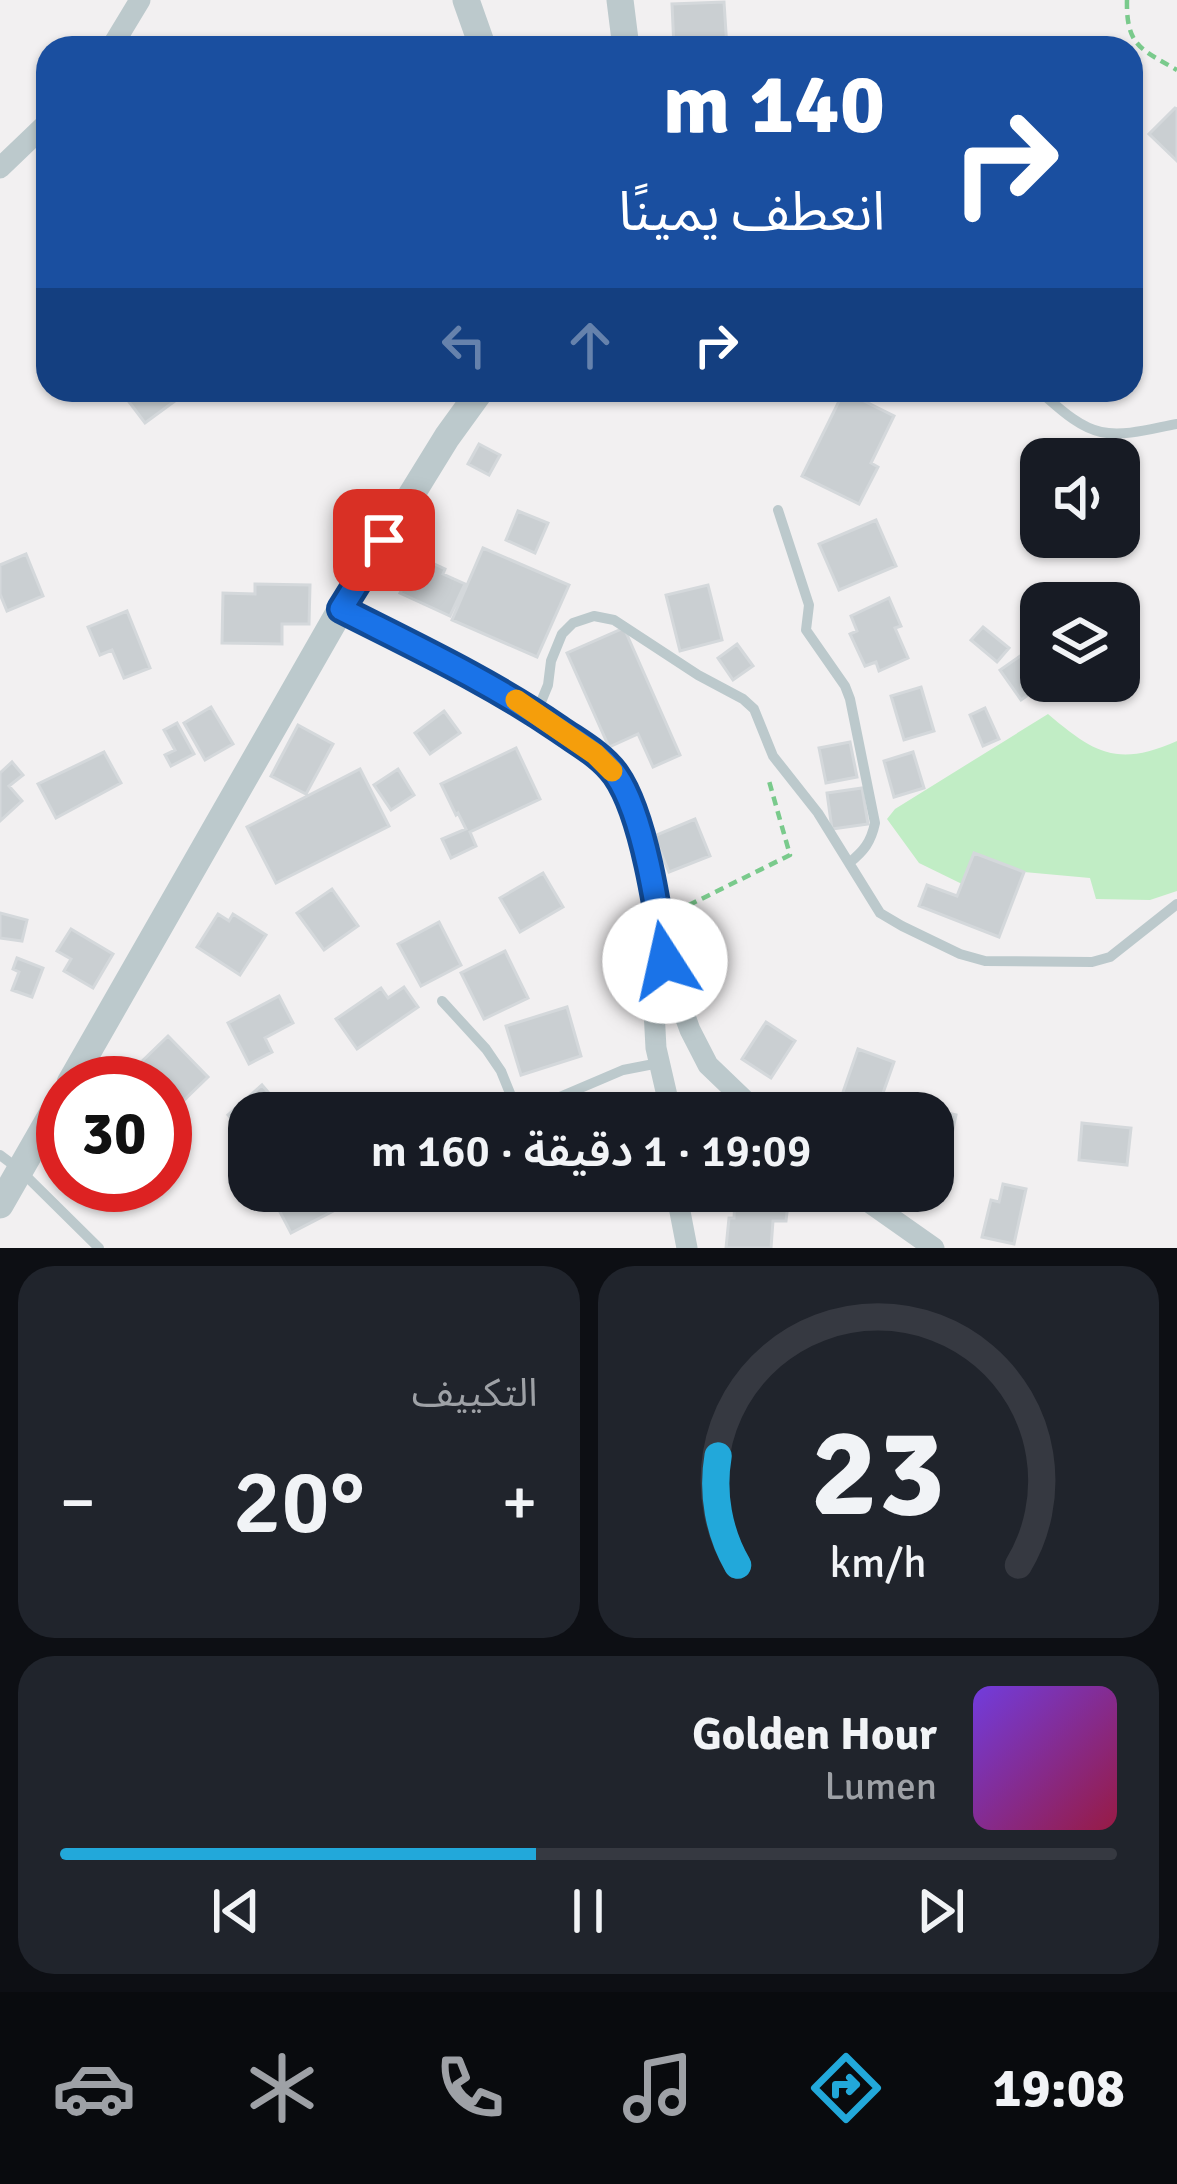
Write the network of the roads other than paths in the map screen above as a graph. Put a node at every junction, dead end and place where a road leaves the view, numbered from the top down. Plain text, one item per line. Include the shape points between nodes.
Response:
1 (140, 0) edge
2 (466, 0) edge
3 (620, 0) edge
4 (118, 36) edge
5 (479, 36) edge
6 (624, 36) edge
7 (36, 133) edge
8 (0, 167) edge
9 (472, 402) edge
10 (1052, 402) edge
11 (1177, 424) edge
12 (778, 510) dead end
13 (341, 609) junction
14 (536, 714) junction
15 (849, 862) junction
16 (1177, 904) edge
17 (665, 961) junction
18 (442, 1001) dead end
19 (85, 1056) edge
20 (660, 1063) junction
21 (510, 1092) edge
22 (570, 1092) edge
23 (666, 1092) edge
24 (737, 1092) edge
25 (36, 1129) edge
26 (10, 1162) edge
27 (0, 1205) edge
28 (680, 1212) edge
29 (883, 1212) edge
30 (99, 1248) edge
31 (687, 1248) edge
32 (934, 1248) edge

1 - 4 street
2 - 5 street
3 - 6 street
7 - 8 street
9 - 13 street
10 - 11 lane via 1101,432
12 - 15 lane via 809,605 806,629 850,699 862,756 875,824 864,851
13 - 14 street
13 - 19 street
14 - 15 lane via 562,634 594,616 614,620 754,709 772,756
14 - 17 street via 616,775 640,834
15 - 16 lane via 880,913 986,961 1110,957
17 - 20 street via 653,992
17 - 24 street via 709,1065
18 - 21 lane via 486,1048
20 - 22 lane
20 - 23 street
25 - 26 street
26 - 27 street
26 - 30 lane
28 - 31 street
29 - 32 street

